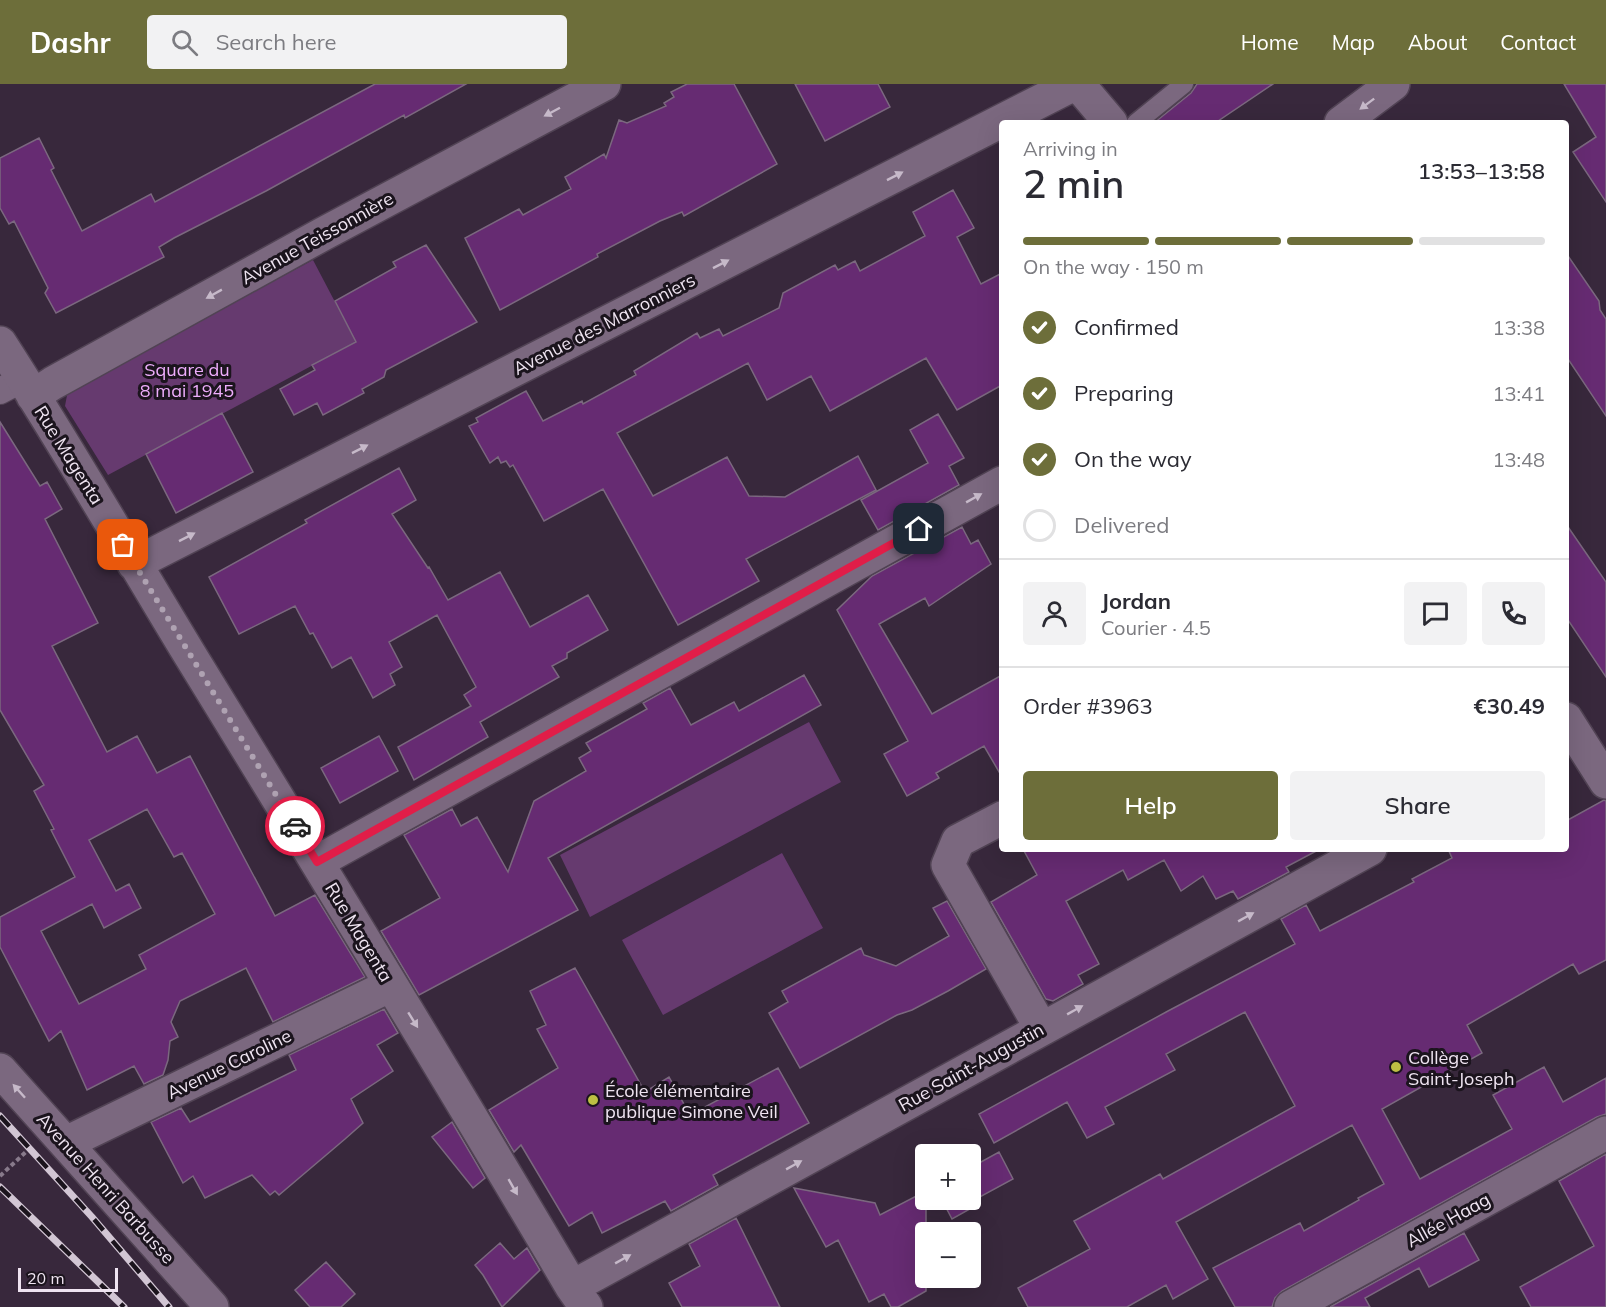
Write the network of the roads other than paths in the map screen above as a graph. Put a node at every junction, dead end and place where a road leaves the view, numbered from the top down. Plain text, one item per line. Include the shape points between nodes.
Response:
1 (604, 84) edge
2 (1076, 84) edge
3 (1184, 84) edge
4 (1393, 84) edge
5 (1005, 120) edge
6 (1108, 120) edge
7 (1140, 120) edge
8 (1345, 120) edge
9 (999, 123) edge
10 (0, 343) edge
11 (19, 389) edge
12 (999, 485) edge
13 (134, 564) junction
14 (1570, 732) edge
15 (1606, 782) edge
16 (999, 820) edge
17 (1364, 852) edge
18 (317, 862) junction
19 (391, 986) junction
20 (1041, 1028) junction
21 (0, 1070) edge
22 (1606, 1133) edge
23 (66, 1143) junction
24 (579, 1297) edge
25 (212, 1307) edge
26 (1291, 1307) edge

1 -> 11 street, Avenue Teissonnière via 53,383
5 -> 2 street, Avenue des Marronniers
2 - 6 street
3 - 7 lane
4 -> 8 street
13 -> 9 street, Avenue des Marronniers
10 - 11 street, Rue Magenta
11 - 13 street, Rue Magenta via 67,449
18 -> 12 street
13 - 18 street, Rue Magenta
14 - 15 street
16 - 20 street via 958,841 948,865
20 -> 17 street, Rue Saint-Augustin
18 - 19 street, Rue Magenta
19 - 23 street, Avenue Caroline
19 -> 24 street, Rue Magenta
24 -> 20 street, Rue Saint-Augustin
23 -> 21 street, Avenue Henri Barbusse
22 - 26 street, Allée Haag
23 - 25 street, Avenue Henri Barbusse

